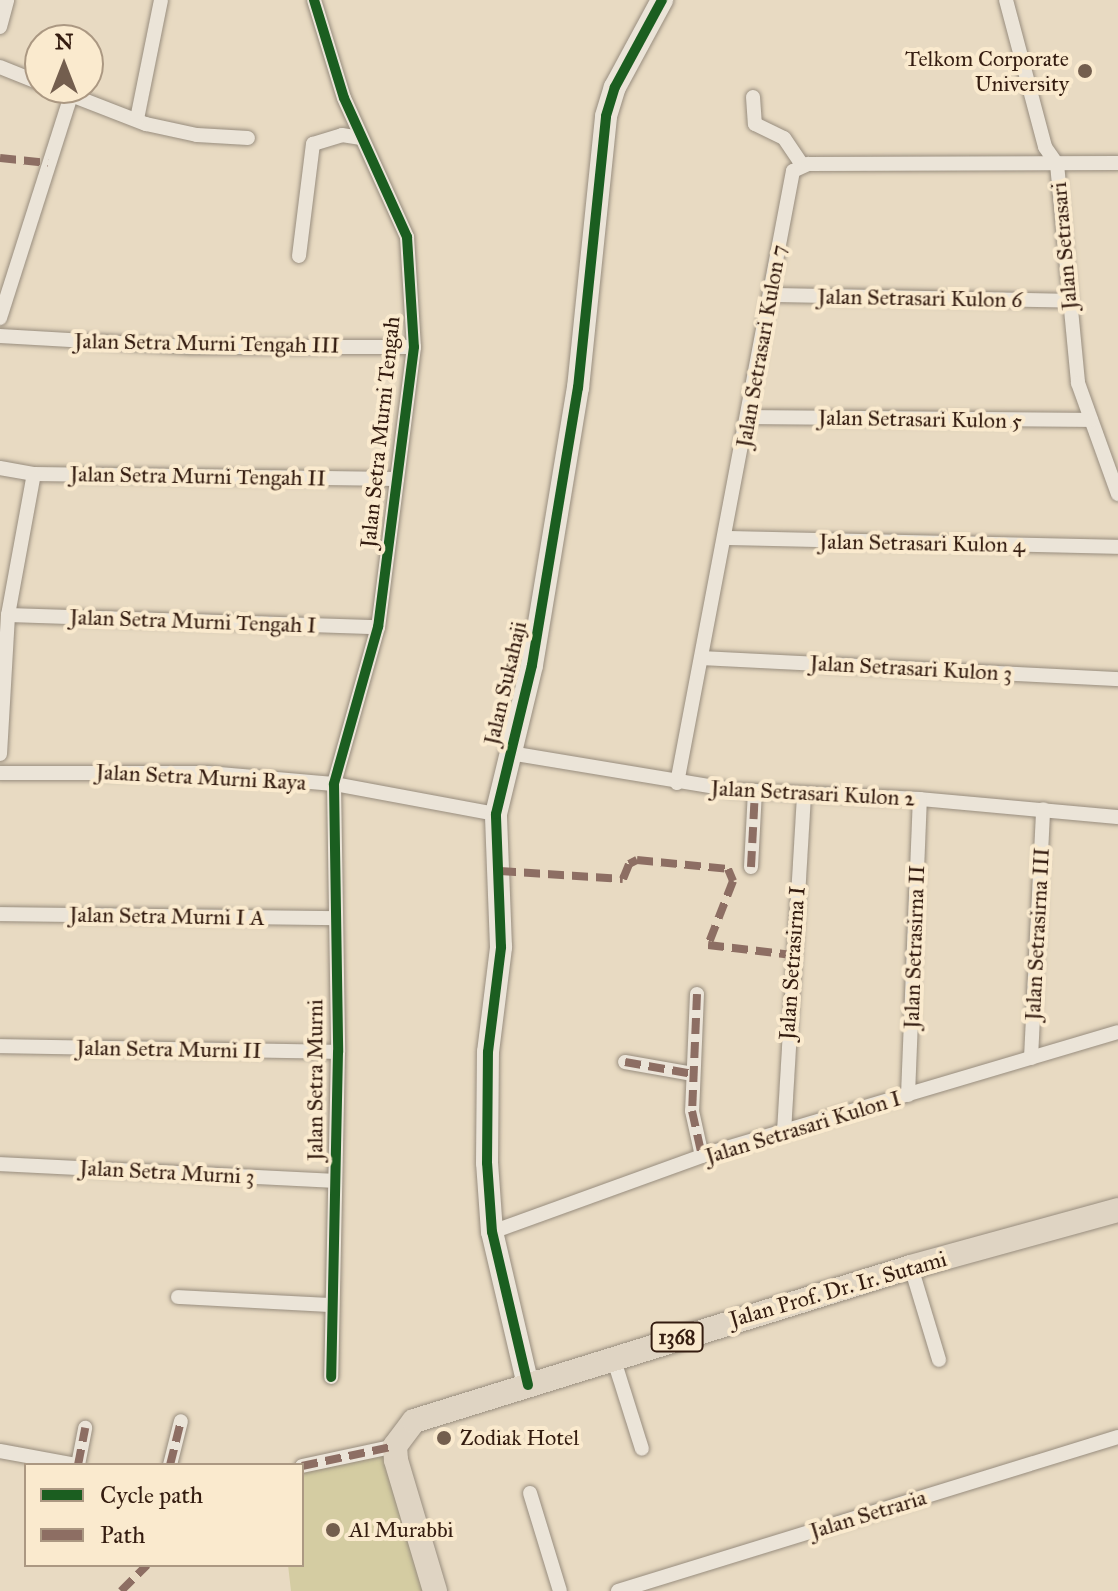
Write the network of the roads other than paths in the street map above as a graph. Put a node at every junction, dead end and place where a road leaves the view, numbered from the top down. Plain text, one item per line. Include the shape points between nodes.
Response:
1 (7, 0) edge
2 (161, 0) edge
3 (314, 0) edge
4 (662, 0) edge
5 (1006, 0) edge
6 (0, 27) edge
7 (0, 67) edge
8 (24, 77) edge
9 (753, 97) dead end
10 (68, 104) edge
11 (96, 104) edge
12 (137, 119) junction
13 (248, 138) dead end
14 (360, 138) junction
15 (1118, 163) edge
16 (1057, 164) junction
17 (802, 165) junction
18 (299, 256) dead end
19 (770, 295) junction
20 (1069, 301) junction
21 (0, 318) edge
22 (0, 336) edge
23 (414, 347) junction
24 (749, 417) junction
25 (1091, 420) junction
26 (0, 468) edge
27 (34, 474) junction
28 (397, 479) junction
29 (1118, 494) edge
30 (725, 538) junction
31 (1118, 547) edge
32 (8, 615) junction
33 (378, 627) junction
34 (703, 658) junction
35 (1118, 679) edge
36 (510, 753) junction
37 (0, 754) edge
38 (0, 773) edge
39 (677, 783) junction
40 (334, 784) junction
41 (755, 791) junction
42 (804, 795) junction
43 (920, 799) junction
44 (1043, 809) junction
45 (496, 814) junction
46 (1118, 817) edge
47 (751, 867) dead end
48 (0, 914) edge
49 (334, 918) junction
50 (697, 994) dead end
51 (1118, 1032) edge
52 (0, 1046) edge
53 (338, 1052) junction
54 (1031, 1058) junction
55 (625, 1062) dead end
56 (693, 1074) junction
57 (908, 1095) junction
58 (784, 1132) junction
59 (702, 1156) junction
60 (0, 1164) edge
61 (335, 1181) junction
62 (1118, 1210) edge
63 (492, 1232) junction
64 (911, 1267) junction
65 (178, 1297) dead end
66 (332, 1305) junction
67 (613, 1357) junction
68 (939, 1360) dead end
69 (331, 1377) dead end
70 (528, 1385) junction
71 (181, 1421) dead end
72 (85, 1428) dead end
73 (1118, 1437) edge
74 (395, 1446) junction
75 (642, 1449) dead end
76 (0, 1451) edge
77 (66, 1463) edge
78 (77, 1463) edge
79 (170, 1463) edge
80 (304, 1466) edge
81 (530, 1493) dead end
82 (435, 1591) edge
83 (560, 1591) edge
84 (618, 1591) edge

1 - 6 street
2 - 12 street
3 - 14 street, Jalan Setra Murni Tengah
4 - 36 street, Jalan Sukahaji via 615,87 606,116 578,388 532,665
5 - 16 street, Jalan Setrasari via 1045,147
7 - 8 street
9 - 17 street via 755,124 784,138
10 - 21 street
11 - 12 street
12 - 13 street via 197,135
14 - 18 street via 342,135 313,144
14 - 23 street, Jalan Setra Murni Tengah via 407,237
15 - 16 street
16 - 17 street
16 - 20 street, Jalan Setrasari
17 - 19 street, Jalan Setrasari Kulon 7 via 790,177
19 - 20 street, Jalan Setrasari Kulon 6
19 - 24 street, Jalan Setrasari Kulon 7
20 - 25 street, Jalan Setrasari via 1078,383
22 - 23 street, Jalan Setra Murni Tengah III via 189,347
23 - 28 street, Jalan Setra Murni Tengah
24 - 25 street, Jalan Setrasari Kulon 5
24 - 30 street, Jalan Setrasari Kulon 7
25 - 29 street, Jalan Setrasari
26 - 27 street, Jalan Setra Murni Tengah II
27 - 28 street, Jalan Setra Murni Tengah II
27 - 32 street
28 - 33 street, Jalan Setra Murni Tengah
30 - 31 street, Jalan Setrasari Kulon 4
30 - 34 street, Jalan Setrasari Kulon 7
32 - 33 street, Jalan Setra Murni Tengah I
32 - 37 street
33 - 40 street, Jalan Setra Murni Tengah
34 - 35 street, Jalan Setrasari Kulon 3
34 - 39 street, Jalan Setrasari Kulon 7
36 - 39 street, Jalan Setrasari Kulon 2
36 - 45 street, Jalan Sukahaji
38 - 40 street, Jalan Setra Murni Raya via 208,773
39 - 41 street, Jalan Setrasari Kulon 2
40 - 45 street, Jalan Setra Murni Raya
40 - 49 street, Jalan Setra Murni
41 - 42 street, Jalan Setrasari Kulon 2
41 - 47 street
42 - 43 street, Jalan Setrasari Kulon 2
42 - 58 street, Jalan Setrasirna I
43 - 44 street, Jalan Setrasari Kulon 2
43 - 57 street, Jalan Setrasirna II
44 - 46 street, Jalan Setrasari Kulon 2
44 - 54 street, Jalan Setrasirna III
45 - 63 street, Jalan Sukahaji via 501,947 485,1094
48 - 49 street, Jalan Setra Murni I A
49 - 53 street, Jalan Setra Murni
50 - 56 street
51 - 54 street, Jalan Setrasari Kulon I
52 - 53 street, Jalan Setra Murni II
53 - 61 street, Jalan Setra Murni
54 - 57 street, Jalan Setrasari Kulon I
55 - 56 street
56 - 59 street via 692,1111
57 - 58 street, Jalan Setrasari Kulon I
58 - 59 street, Jalan Setrasari Kulon I
59 - 63 street, Jalan Setrasari Kulon I
60 - 61 street, Jalan Setra Murni 3
61 - 66 street, Jalan Setra Murni
62 - 64 main road, Jalan Prof. Dr. Ir. Sutami / 1368
63 - 70 street, Jalan Sukahaji
64 - 67 main road, Jalan Prof. Dr. Ir. Sutami / 1368
64 - 68 street
65 - 66 street
66 - 69 street, Jalan Setra Murni
67 - 70 main road, Jalan Prof. Dr. Ir. Sutami / 1368
67 - 75 street
70 - 74 main road, Jalan Prof. Dr. Ir. Sutami / 1368 via 414,1421
71 - 79 street
72 - 78 street
73 - 84 street, Jalan Setraria
74 - 80 street
74 - 82 main road
76 - 77 street
81 - 83 street

